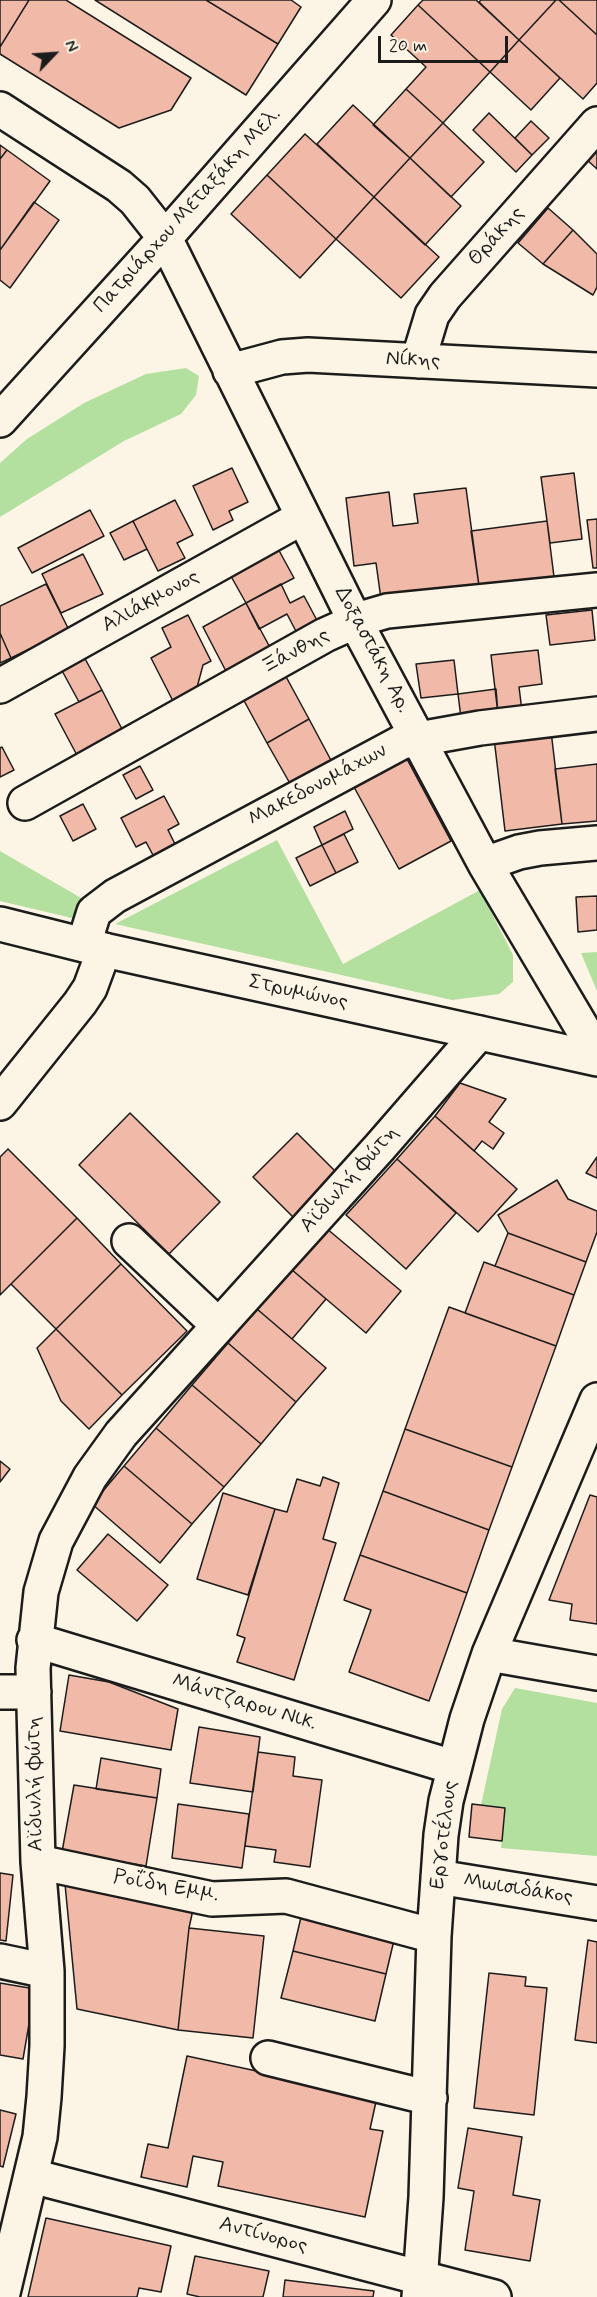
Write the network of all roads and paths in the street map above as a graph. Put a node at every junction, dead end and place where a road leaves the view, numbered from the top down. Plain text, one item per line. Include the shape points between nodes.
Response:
1 (374, 0) edge
2 (0, 110) edge
3 (597, 124) edge
4 (165, 238) junction
5 (418, 361) junction
6 (597, 370) edge
7 (230, 371) junction
8 (0, 420) edge
9 (303, 517) junction
10 (597, 590) edge
11 (355, 621) junction
12 (0, 686) edge
13 (597, 714) edge
14 (420, 740) junction
15 (25, 802) dead end
16 (597, 843) edge
17 (485, 864) junction
18 (0, 924) edge
19 (95, 947) junction
20 (480, 1033) junction
21 (597, 1053) edge
22 (597, 1059) edge
23 (0, 1103) edge
24 (129, 1241) dead end
25 (218, 1325) junction
26 (597, 1400) edge
27 (34, 1640) junction
28 (489, 1654) junction
29 (597, 1674) edge
30 (0, 1692) edge
31 (34, 1692) junction
32 (453, 1767) junction
33 (38, 1862) junction
34 (438, 1878) junction
35 (597, 1903) edge
36 (434, 1936) junction
37 (0, 1962) edge
38 (47, 1971) junction
39 (268, 2058) dead end
40 (430, 2097) junction
41 (32, 2176) junction
42 (420, 2287) edge
43 (2, 2297) edge
44 (494, 2297) edge

1 - 4 street, Πατριάρχου Μεταξάκη Μελ.
2 - 4 street, Δοξαστάκη Αρ. via 119,186
3 - 5 street, Θράκης via 445,296 432,315
4 - 7 street, Δοξαστάκη Αρ.
4 - 8 street, Πατριάρχου Μεταξάκη Μελ.
5 - 6 street, Νίκης
5 - 7 street, Νίκης via 308,355 282,357
7 - 9 street, Δοξαστάκη Αρ.
9 - 11 street, Δοξαστάκη Αρ.
9 - 12 street, Αλιάκμονος
10 - 11 street, Ξάνθης via 387,611
11 - 14 street, Δοξαστάκη Αρ.
11 - 15 street, Ξάνθης
13 - 14 street, Μακεδονομάχων via 480,728
14 - 17 street, Δοξαστάκη Αρ.
14 - 19 street, Μακεδονομάχων via 386,749 115,896 94,912 88,928
16 - 17 street via 540,848
17 - 21 street, Δοξαστάκη Αρ.
18 - 19 street, Στρυμώνος
19 - 20 street, Στρυμώνος
19 - 23 street, Μακεδονομάχων via 90,988
20 - 22 street, Στρυμώνος
20 - 25 street, Αϊδινλή Φώτη
24 - 25 street
25 - 27 street, Αϊδινλή Φώτη via 121,1434 90,1477 56,1541 40,1592
26 - 28 street, Εργοτέλους
27 - 31 street, Αϊδινλή Φώτη
27 - 32 street, Μάντζαρου Νικ.
28 - 29 street
28 - 32 street, Εργοτέλους
30 - 31 street
31 - 33 street, Αϊδινλή Φώτη
32 - 34 street, Εργοτέλους
33 - 36 street, Ροΐδη Εμμ. via 212,1899 286,1896
33 - 38 street, Αϊδινλή Φώτη
34 - 35 street, Μωισιδάκος
34 - 36 street, Εργοτέλους
36 - 40 street, Εργοτέλους
37 - 38 street
38 - 41 street, Αϊδινλή Φώτη via 44,2097
39 - 40 street
40 - 42 street, Εργοτέλους
41 - 42 street, Αντίνορος
41 - 43 street, Αϊδινλή Φώτη
42 - 44 street, Αντίνορος

